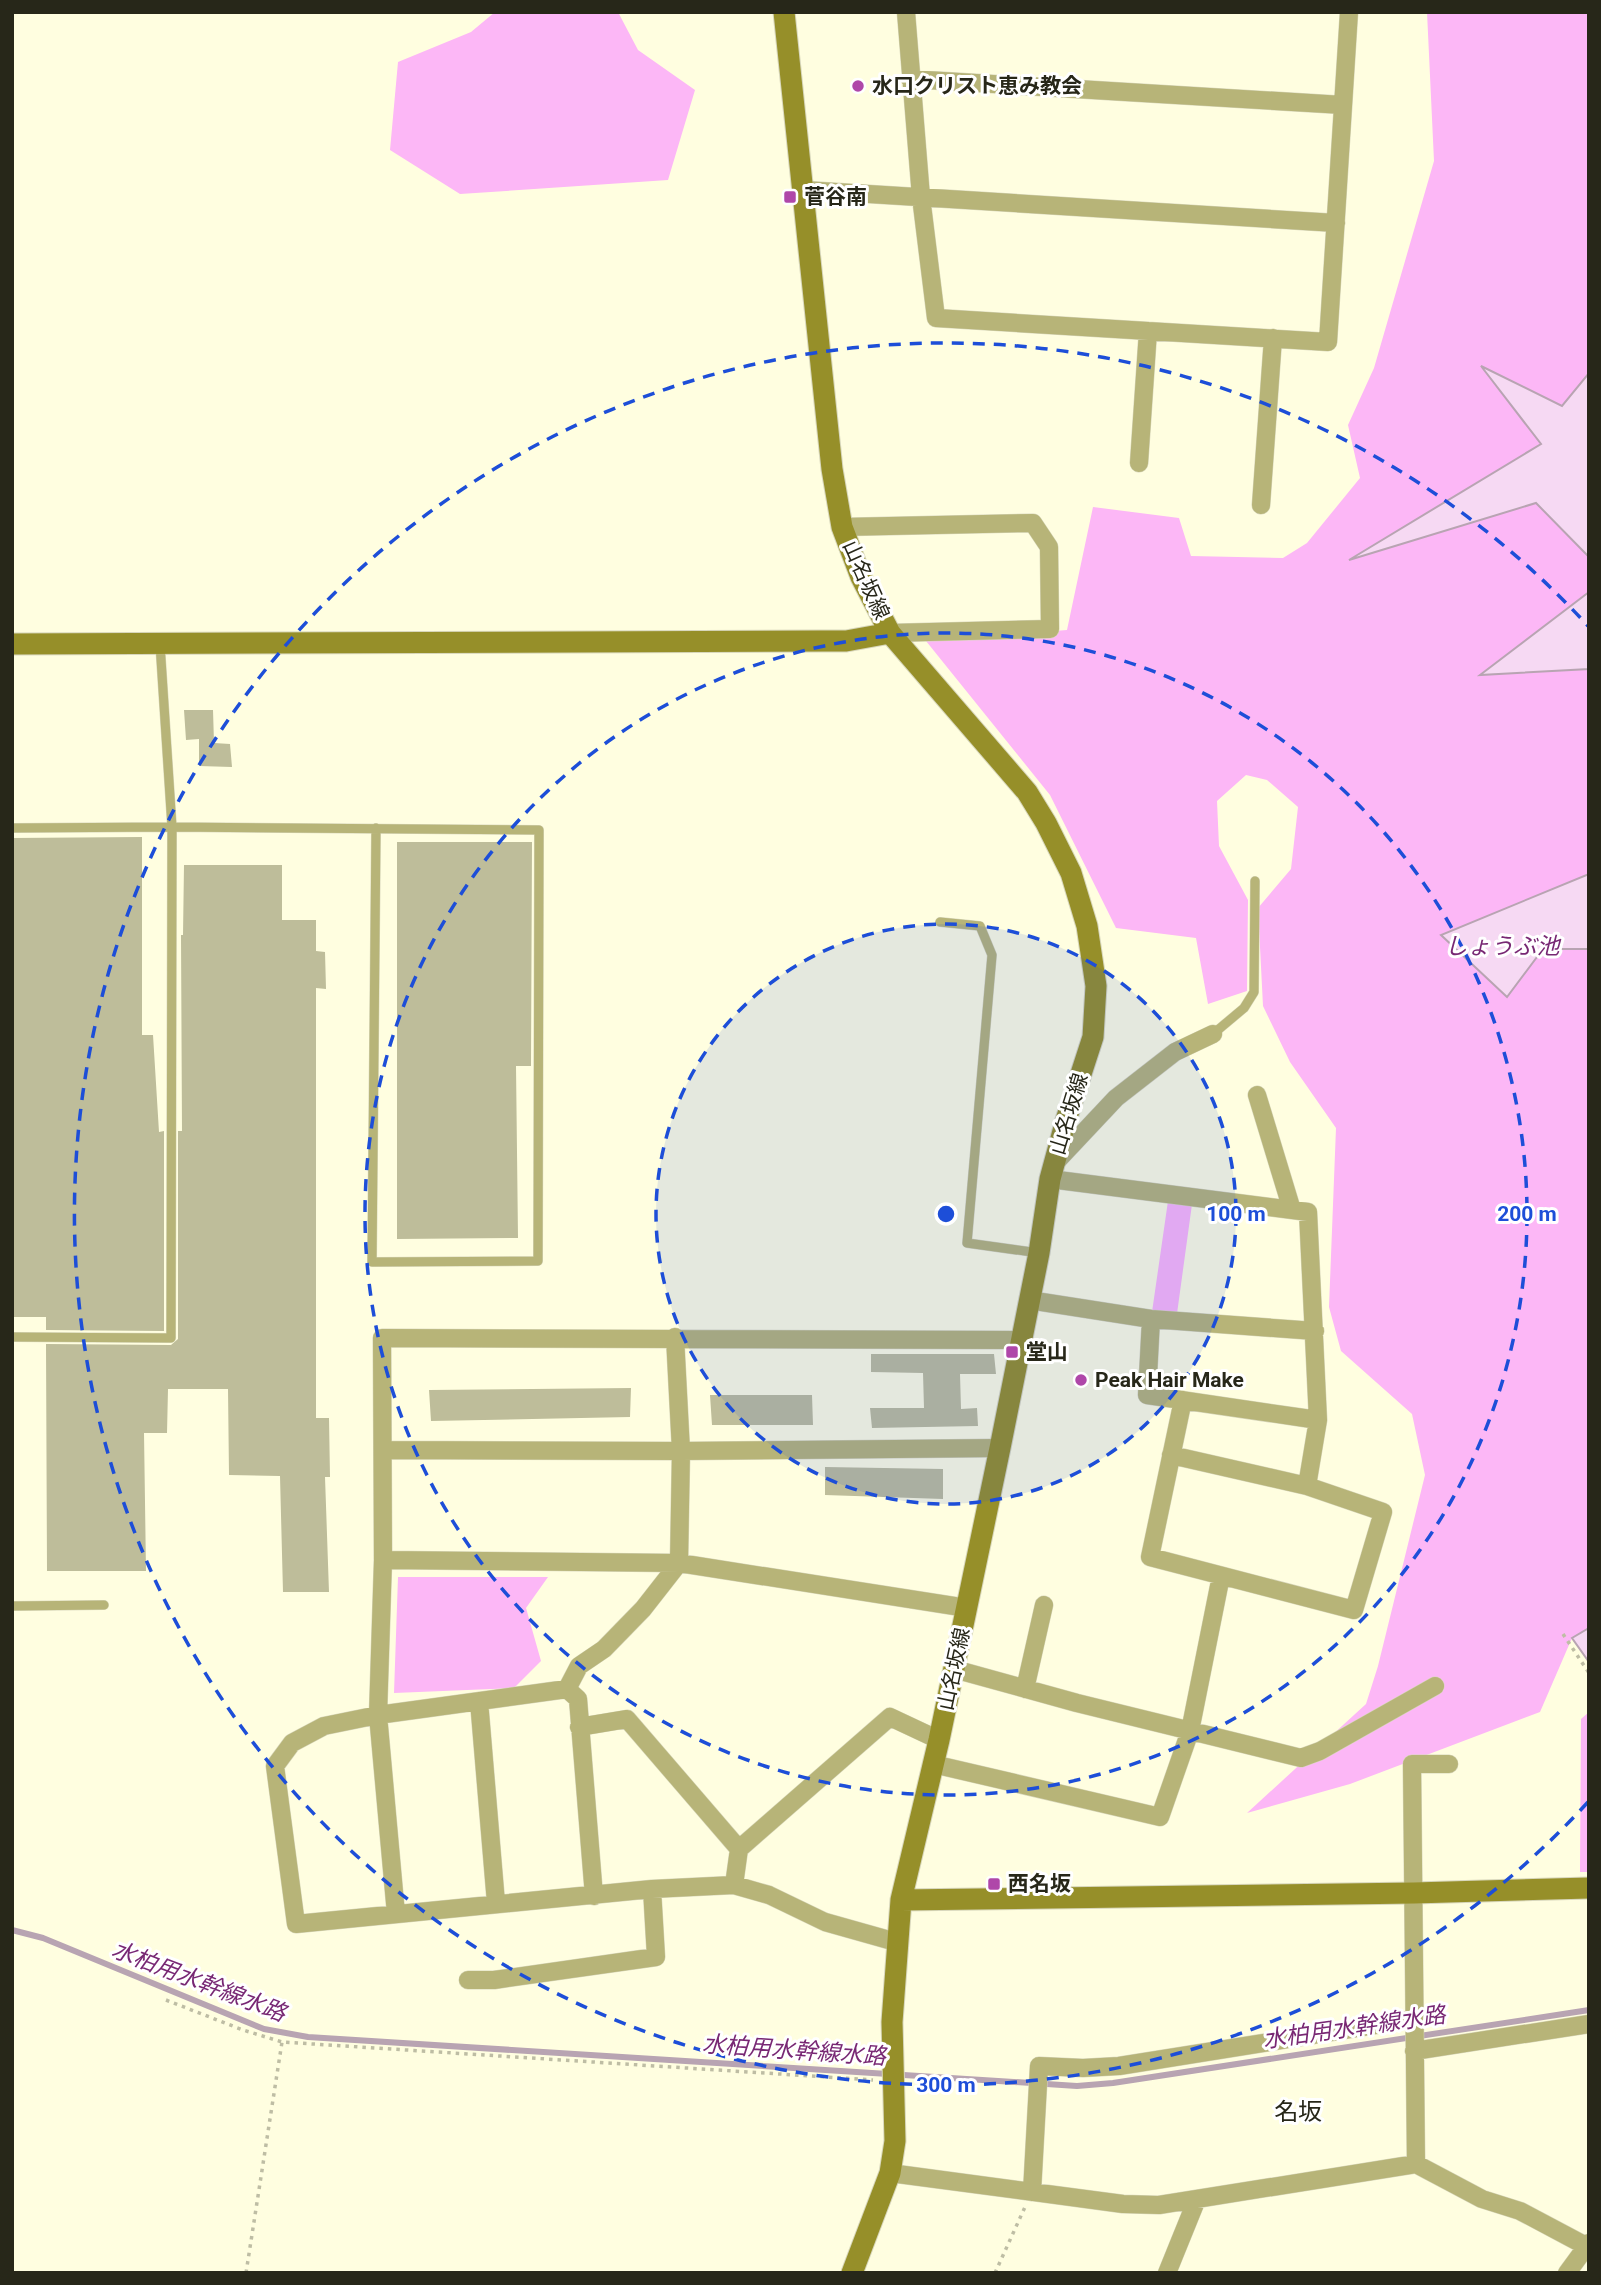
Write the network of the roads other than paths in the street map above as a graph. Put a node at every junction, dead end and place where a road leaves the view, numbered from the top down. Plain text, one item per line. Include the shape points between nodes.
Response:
1 (784, 12) edge
2 (906, 12) edge
3 (1349, 12) edge
4 (911, 79) junction
5 (1343, 104) junction
6 (804, 190) junction
7 (921, 197) junction
8 (1336, 223) junction
9 (1148, 331) junction
10 (1273, 338) junction
11 (1139, 463) dead end
12 (1261, 505) dead end
13 (842, 527) junction
14 (890, 633) junction
15 (12, 644) edge
16 (160, 644) junction
17 (172, 827) junction
18 (12, 828) edge
19 (376, 828) junction
20 (1255, 881) dead end
21 (940, 922) dead end
22 (1213, 1034) joint
23 (1257, 1095) dead end
24 (1051, 1172) junction
25 (1292, 1210) junction
26 (1039, 1253) junction
27 (1029, 1300) junction
28 (1151, 1319) junction
29 (1315, 1331) junction
30 (12, 1337) edge
31 (676, 1337) junction
32 (1021, 1339) junction
33 (1183, 1400) junction
34 (1318, 1420) junction
35 (1000, 1448) junction
36 (383, 1450) junction
37 (681, 1451) junction
38 (1171, 1455) junction
39 (1307, 1486) junction
40 (383, 1560) junction
41 (679, 1563) junction
42 (1221, 1576) junction
43 (104, 1605) dead end
44 (1044, 1605) dead end
45 (12, 1606) edge
46 (967, 1608) junction
47 (954, 1669) junction
48 (1435, 1686) dead end
49 (566, 1689) junction
50 (1025, 1689) junction
51 (479, 1701) junction
52 (378, 1715) junction
53 (579, 1727) junction
54 (1190, 1731) junction
55 (939, 1740) junction
56 (1449, 1763) dead end
57 (933, 1764) junction
58 (738, 1849) junction
59 (734, 1885) junction
60 (1589, 1888) edge
61 (652, 1889) junction
62 (1414, 1893) junction
63 (594, 1896) junction
64 (901, 1899) junction
65 (496, 1903) junction
66 (396, 1914) junction
67 (896, 1942) junction
68 (468, 1980) dead end
69 (1413, 2020) junction
70 (1589, 2024) edge
71 (1414, 2051) junction
72 (1416, 2164) junction
73 (890, 2173) junction
74 (1032, 2192) junction
75 (1197, 2199) junction
76 (1588, 2245) edge
77 (852, 2273) edge
78 (1167, 2273) edge
79 (1567, 2273) edge

1 - 6 main road, 山名坂線
2 - 4 street
3 - 5 street
4 - 5 street
4 - 7 street
5 - 8 street
6 - 7 street
6 - 13 main road, 山名坂線
7 - 8 street
7 - 9 street via 936,318
8 - 10 street via 1328,342
9 - 10 street
9 - 11 street
10 - 12 street
13 - 14 main road, 山名坂線
13 - 14 street via 1033,523 1049,547 1050,629
14 - 16 main road via 846,641
14 - 24 main road, 山名坂線 via 1027,792 1071,873 1083,912 1096,985 1093,1037
15 - 16 main road
16 - 17 lane
17 - 18 lane
17 - 19 lane
17 - 30 lane via 171,1338
19 - 19 lane via 539,830 538,1261 372,1262
20 - 22 lane via 1254,992 1244,1008
21 - 26 lane via 980,926 992,955 967,1243
22 - 24 street via 1175,1052 1116,1098
23 - 25 street
24 - 25 street
24 - 26 main road, 山名坂線
25 - 29 street via 1308,1212
26 - 27 main road, 山名坂線
27 - 28 street
27 - 32 main road, 山名坂線
28 - 29 street
28 - 33 street via 1147,1395
29 - 34 street
31 - 32 street
31 - 36 street via 382,1338
31 - 37 street
32 - 35 main road, 山名坂線
33 - 34 street
33 - 38 street
34 - 39 street
35 - 37 street
35 - 46 main road, 山名坂線
36 - 37 street
36 - 40 street
37 - 41 street
38 - 39 street
38 - 42 street via 1150,1557
39 - 42 street via 1382,1512 1354,1610
40 - 41 street
40 - 52 street
41 - 46 street
41 - 49 street via 643,1609 604,1649 579,1666
42 - 54 street
43 - 45 lane
44 - 50 street
46 - 47 main road, 山名坂線
47 - 50 street
47 - 55 main road, 山名坂線
48 - 54 street via 1301,1758
49 - 51 street
49 - 53 street via 578,1699
50 - 54 street
51 - 52 street
51 - 65 street
52 - 66 street
52 - 66 street via 324,1726 292,1743 275,1766 296,1924
53 - 58 street via 627,1719
53 - 63 street
54 - 57 street via 1160,1817
55 - 57 main road, 山名坂線
55 - 58 street via 890,1717
56 - 62 street via 1412,1765
57 - 64 main road, 山名坂線
58 - 59 street
59 - 61 street
59 - 67 street via 769,1895 825,1922
60 - 62 main road
61 - 63 street
61 - 68 street via 656,1957
62 - 64 main road
62 - 69 street
63 - 65 street
64 - 67 main road, 山名坂線
65 - 66 street
67 - 73 main road, 山名坂線 via 892,2022 895,2141
69 - 71 street
69 - 74 street via 1119,2066 1039,2066
70 - 71 street
71 - 72 street
72 - 75 street
72 - 76 street via 1482,2199 1520,2211
73 - 74 street
73 - 77 main road, 山名坂線
74 - 75 street via 1123,2204
75 - 78 street
76 - 79 street

